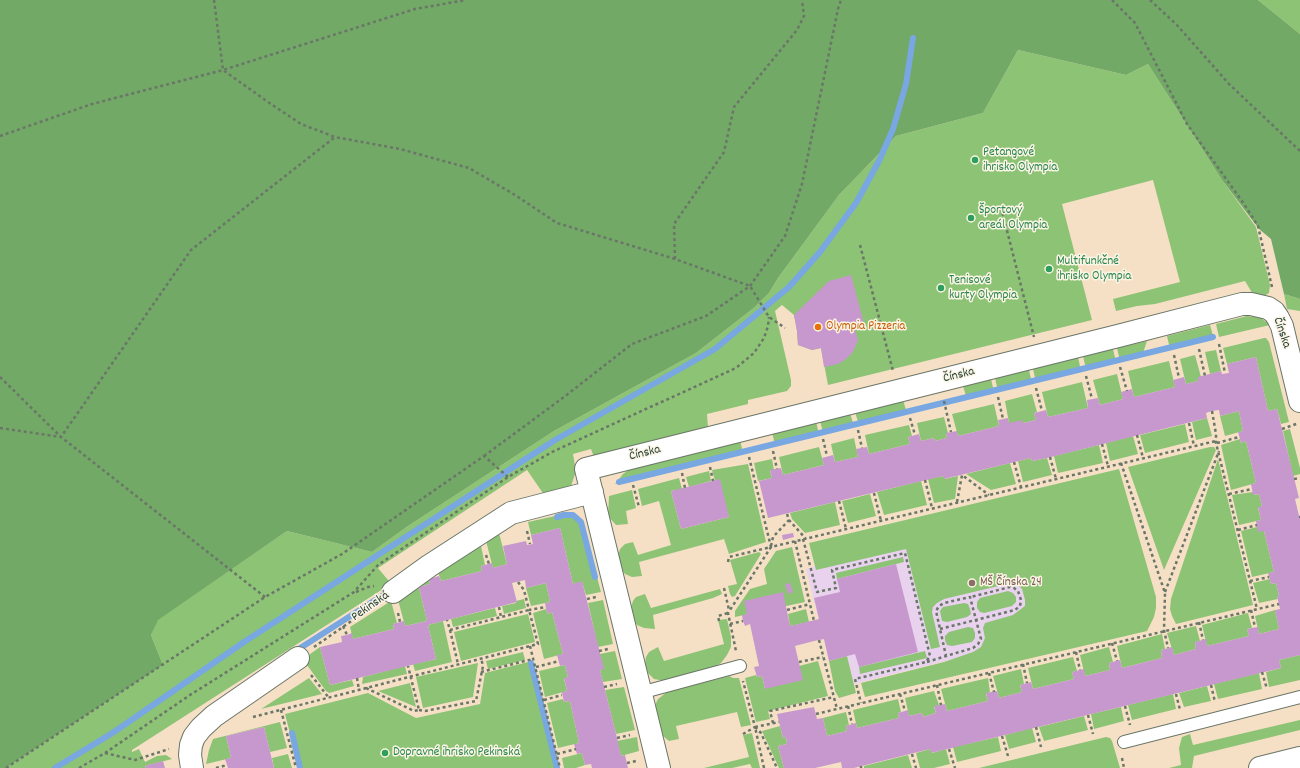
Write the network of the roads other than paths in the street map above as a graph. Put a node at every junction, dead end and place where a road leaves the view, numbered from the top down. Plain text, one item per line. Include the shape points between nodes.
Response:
1 (1296, 366) edge
2 (1300, 401) edge
3 (592, 492) junction
4 (393, 592) road end
5 (298, 658) road end
6 (740, 666) road end
7 (640, 692) junction
8 (1300, 697) edge
9 (1124, 742) dead end
10 (1300, 758) edge
11 (192, 768) edge
12 (659, 768) edge
13 (1260, 768) edge

1 - 2 street, Čínska
1 - 3 street, Čínska via 1282,326 1274,312 1261,306 1242,304 586,469
3 - 4 street, Pekinská via 511,513
3 - 7 street
5 - 11 street via 214,716 201,728 191,745
6 - 7 lane
7 - 12 street
8 - 9 lane
10 - 13 street

